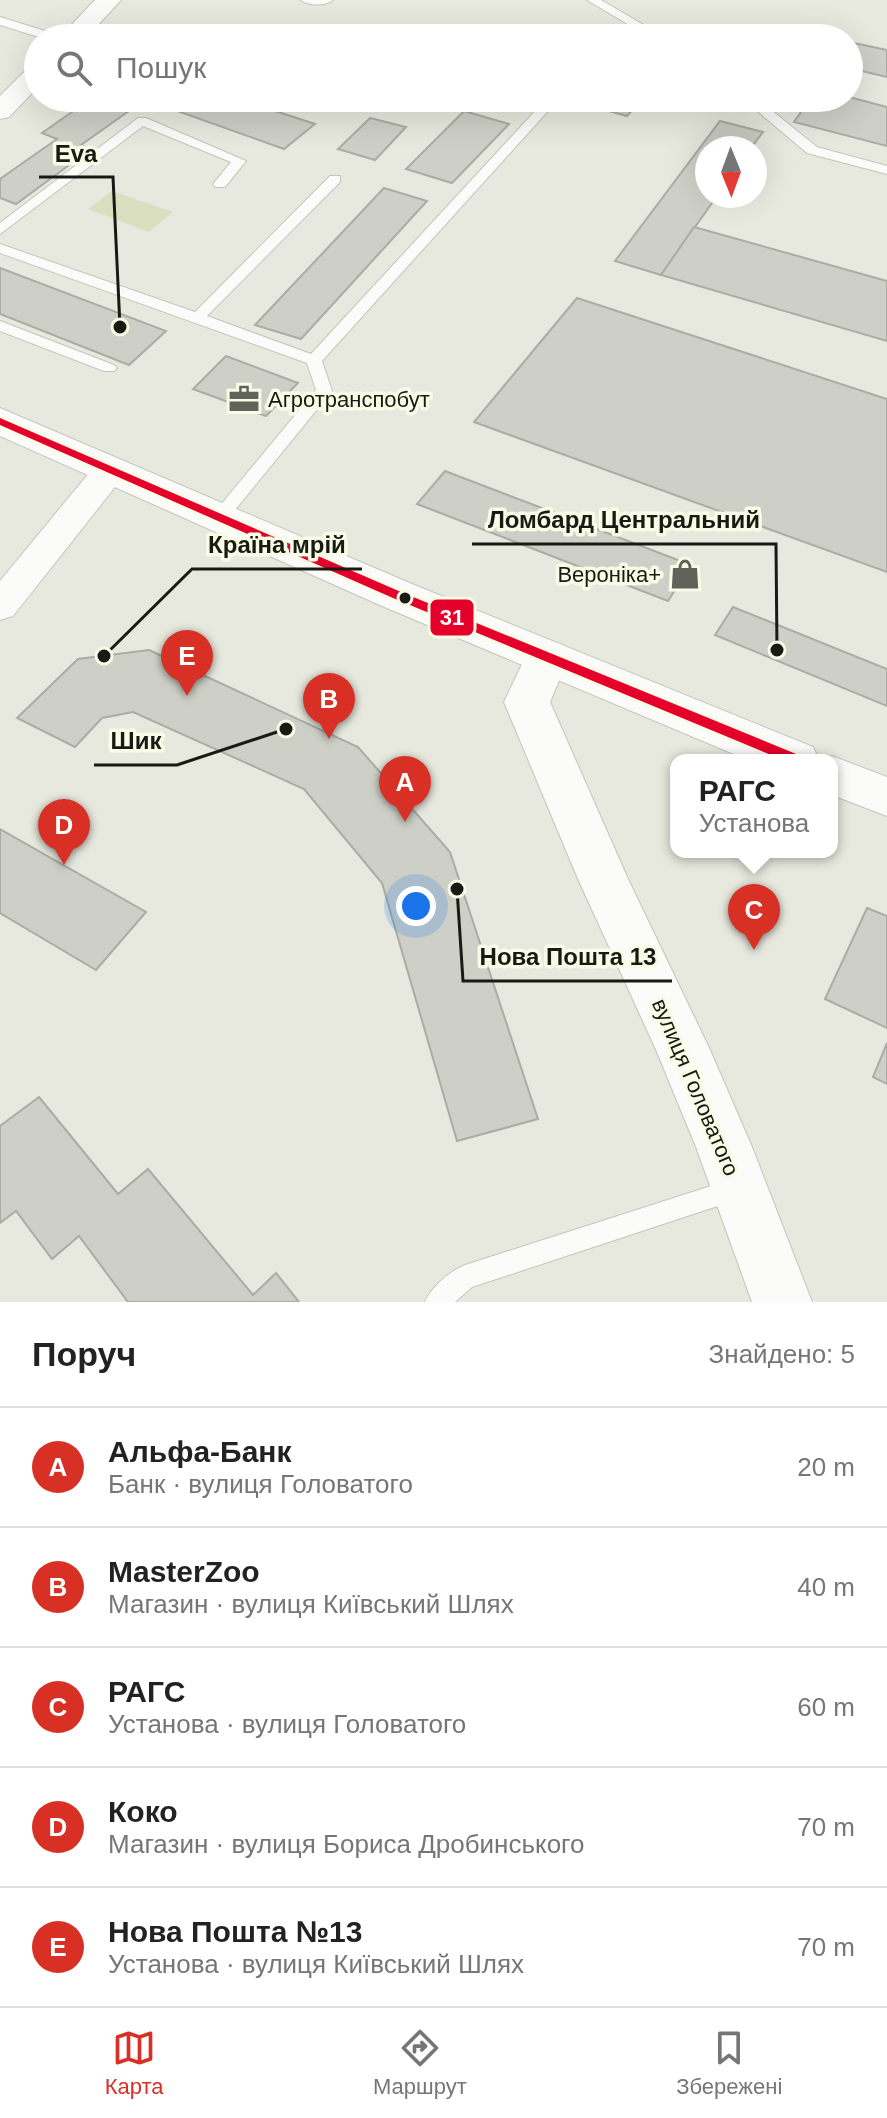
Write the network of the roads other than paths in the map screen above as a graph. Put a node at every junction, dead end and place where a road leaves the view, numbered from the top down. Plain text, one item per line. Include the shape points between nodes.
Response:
1 (109, 0) edge
2 (307, 0) edge
3 (327, 0) edge
4 (593, 0) edge
5 (0, 21) edge
6 (86, 24) edge
7 (635, 24) edge
8 (24, 29) edge
9 (24, 86) edge
10 (0, 111) edge
11 (541, 112) dead end
12 (765, 112) edge
13 (887, 170) edge
14 (335, 179) dead end
15 (220, 184) dead end
16 (0, 230) edge
17 (0, 248) edge
18 (197, 318) junction
19 (0, 326) edge
20 (314, 360) junction
21 (109, 368) dead end
22 (0, 421) edge
23 (111, 469) junction
24 (220, 517) junction
25 (0, 606) edge
26 (547, 657) junction
27 (781, 754) edge
28 (838, 777) edge
29 (887, 797) edge
30 (739, 1188) junction
31 (437, 1302) edge
32 (782, 1302) edge

1 - 6 street
2 - 3 lane
4 - 7 lane
5 - 8 lane
9 - 10 street
11 - 20 lane
12 - 13 lane via 812,150
14 - 18 lane
15 - 16 lane via 239,161 142,121
17 - 18 lane
18 - 20 lane
19 - 21 lane
20 - 24 lane via 324,391
22 - 23 main road
23 - 24 main road
23 - 25 street
24 - 26 main road
26 - 27 main road
26 - 30 main road, вулиця Головатого via 527,702
28 - 29 main road
30 - 31 lane via 465,1277
30 - 32 main road, вулиця Головатого

